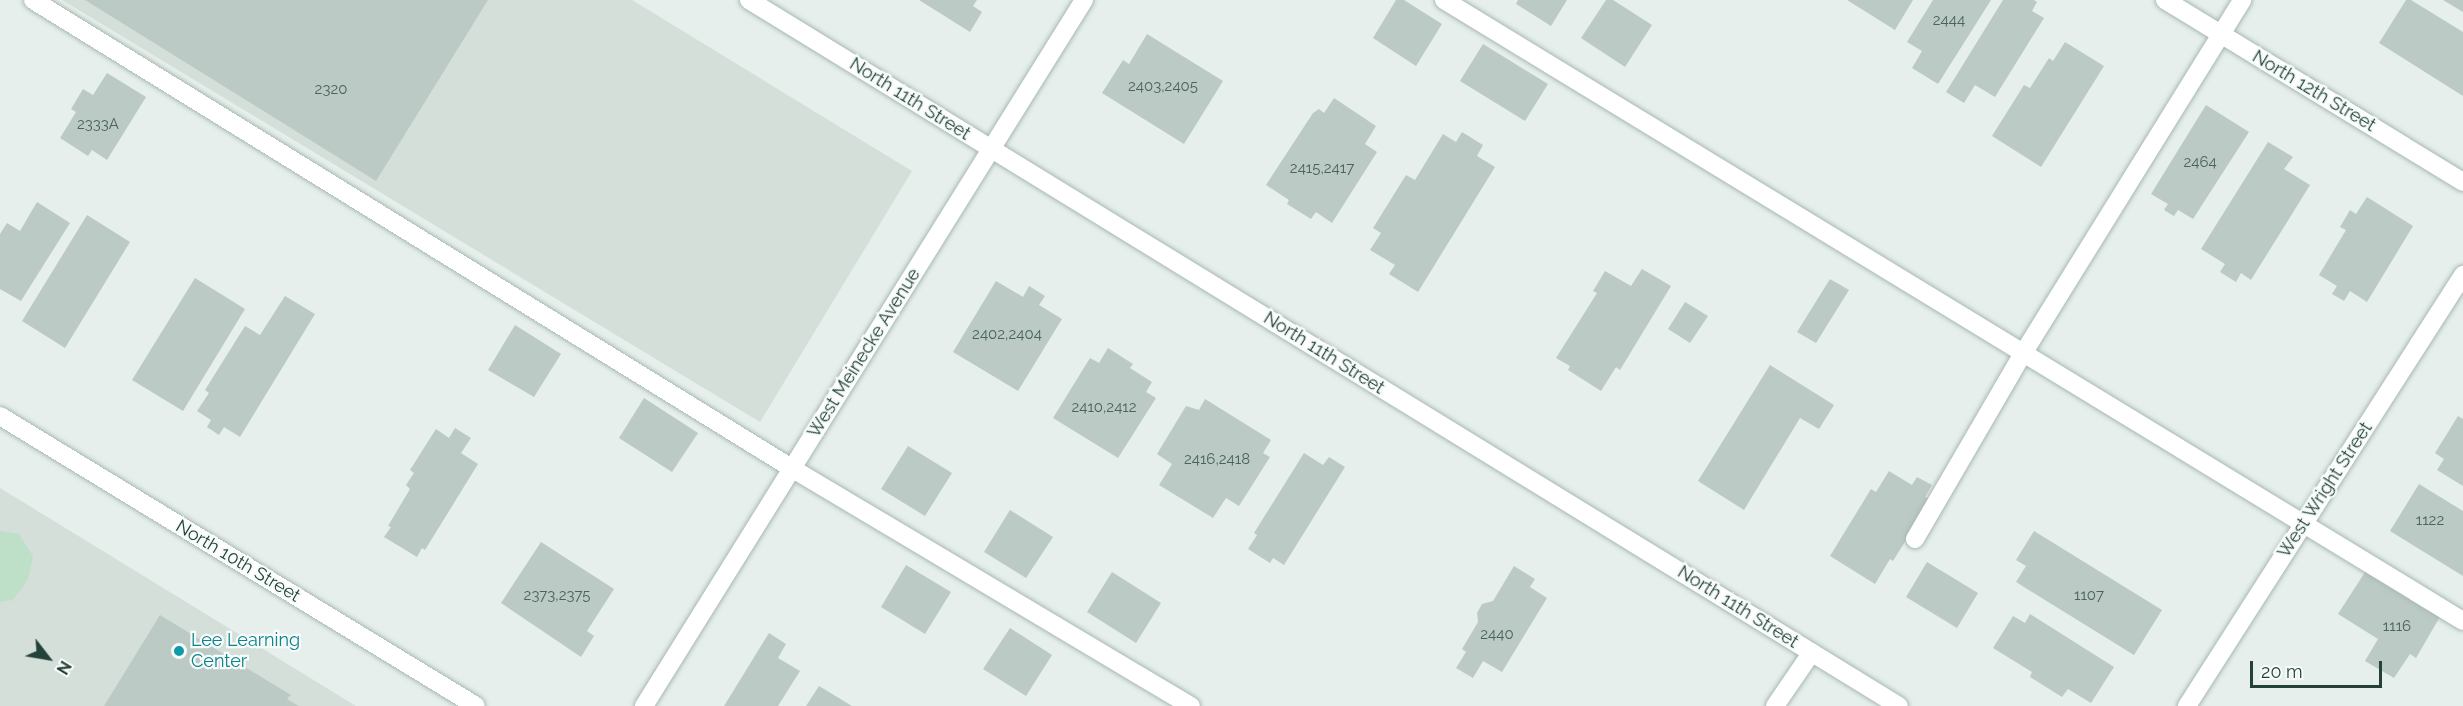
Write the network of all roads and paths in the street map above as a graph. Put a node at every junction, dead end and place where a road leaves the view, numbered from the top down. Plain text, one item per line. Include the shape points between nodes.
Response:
1 (33, 0) edge
2 (749, 0) edge
3 (1084, 0) edge
4 (1444, 0) edge
5 (2164, 0) edge
6 (2242, 0) edge
7 (2221, 35) junction
8 (990, 148) junction
9 (2463, 182) edge
10 (2463, 275) edge
11 (2024, 352) junction
12 (0, 416) edge
13 (793, 469) junction
14 (2304, 524) junction
15 (1915, 539) dead end
16 (2463, 621) edge
17 (1812, 652) junction
18 (476, 706) edge
19 (644, 706) edge
20 (1191, 706) edge
21 (1776, 706) edge
22 (1899, 706) edge
23 (2187, 706) edge

1 - 13 street
2 - 8 street, North 11th Street
3 - 8 street, West Meinecke Avenue
4 - 11 street
5 - 7 street, North 12th Street
6 - 7 street
7 - 9 street, North 12th Street
7 - 11 street
8 - 13 street, West Meinecke Avenue
8 - 17 street, North 11th Street
10 - 14 street, West Wright Street
11 - 14 street
11 - 15 street
12 - 18 street, North 10th Street
13 - 19 street, West Meinecke Avenue
13 - 20 street
14 - 16 street
14 - 23 street, West Wright Street
17 - 21 street
17 - 22 street, North 11th Street

